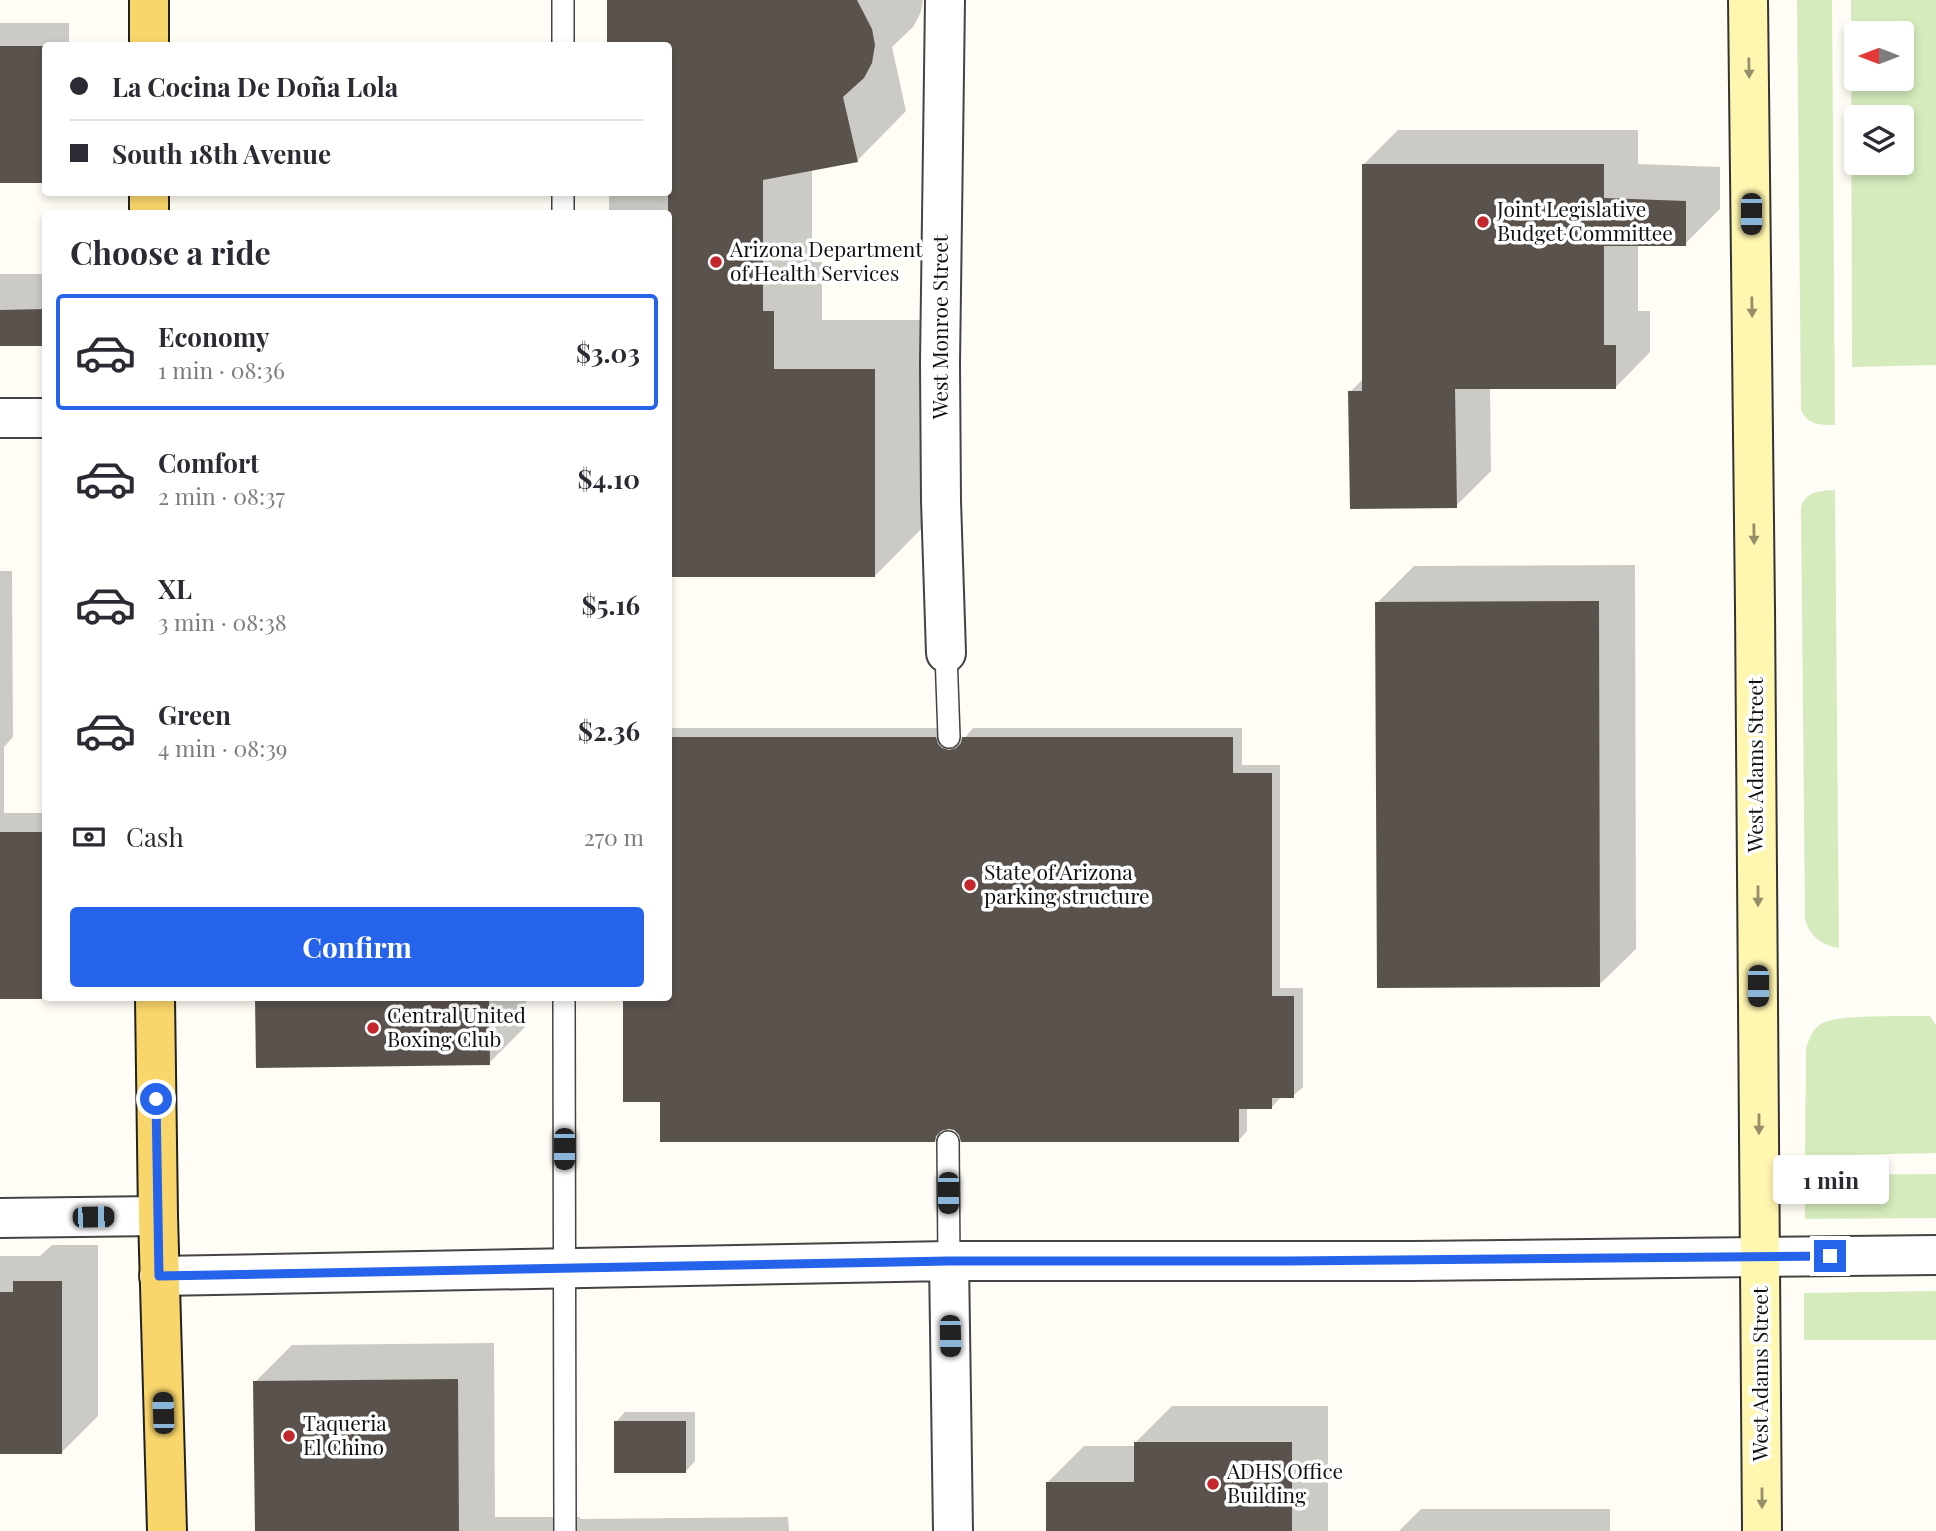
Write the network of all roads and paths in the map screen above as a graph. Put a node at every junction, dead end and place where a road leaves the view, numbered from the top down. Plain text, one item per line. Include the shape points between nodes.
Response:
1 (149, 0) edge
2 (563, 0) edge
3 (945, 0) edge
4 (1748, 0) edge
5 (149, 42) edge
6 (563, 42) edge
7 (0, 418) edge
8 (42, 418) edge
9 (946, 653) joint
10 (949, 737) dead end
11 (155, 1001) edge
12 (564, 1001) edge
13 (948, 1142) dead end
14 (158, 1216) junction
15 (0, 1217) edge
16 (1936, 1255) edge
17 (1760, 1258) junction
18 (949, 1261) junction
19 (564, 1268) junction
20 (159, 1276) junction
21 (167, 1531) edge
22 (565, 1531) edge
23 (953, 1531) edge
24 (1762, 1531) edge

1 - 5 main road
2 - 6 lane
3 - 9 street, West Monroe Street via 940,363
4 -> 17 main road, West Adams Street
7 - 8 street
9 - 10 lane
11 - 14 main road
12 - 19 lane
13 - 18 lane
14 - 15 street
14 - 20 main road
16 - 17 street
17 - 18 street
17 -> 24 main road, West Adams Street
18 - 19 street
18 - 23 street
19 - 20 street
19 - 22 lane
20 - 21 main road

